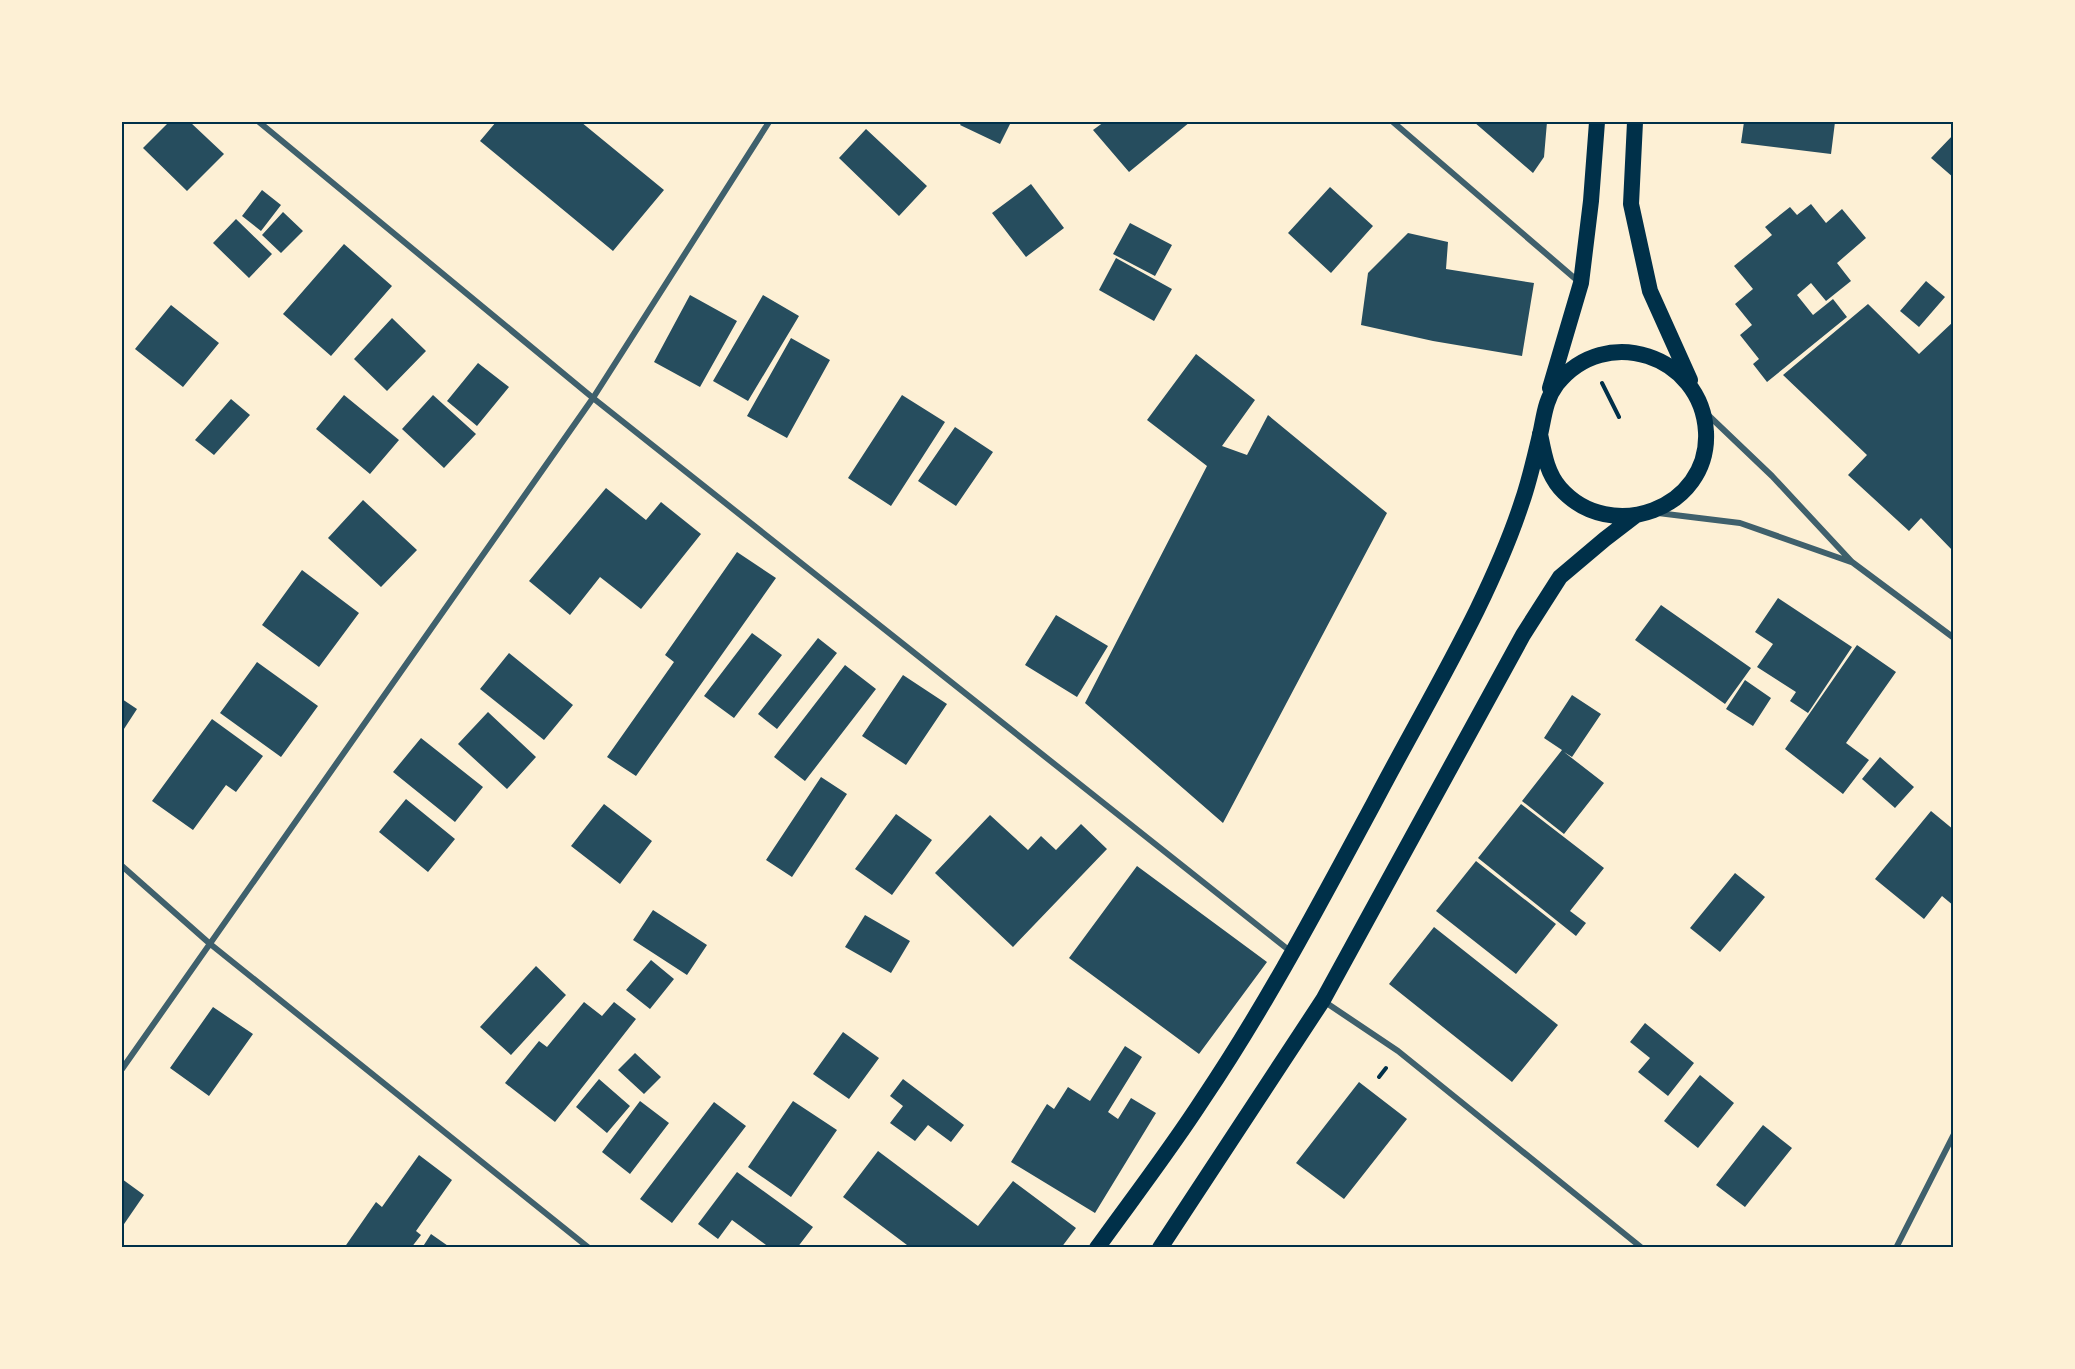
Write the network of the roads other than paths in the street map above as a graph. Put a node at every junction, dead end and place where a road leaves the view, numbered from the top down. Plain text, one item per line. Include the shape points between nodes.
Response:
1 (259, 122) edge
2 (770, 122) edge
3 (1393, 122) edge
4 (1596, 122) edge
5 (1635, 122) edge
6 (1581, 283) junction
7 (1695, 392) junction
8 (594, 398) junction
9 (1546, 403) junction
10 (1703, 410) junction
11 (1540, 434) junction
12 (1644, 514) junction
13 (1852, 562) junction
14 (1953, 638) edge
15 (122, 866) edge
16 (209, 943) junction
17 (1293, 954) junction
18 (1323, 1000) junction
19 (122, 1069) edge
20 (1953, 1134) edge
21 (589, 1248) edge
22 (1097, 1248) edge
23 (1160, 1248) edge
24 (1642, 1248) edge
25 (1896, 1248) edge

1 - 8 street
2 - 8 street
3 - 6 street
4 - 6 highway via 1592,201
5 - 7 highway via 1631,204 1650,291
6 - 9 highway
7 - 9 highway via 1680,374 1660,360 1612,352 1571,370
7 - 10 highway
8 - 16 street
8 - 17 street
9 - 11 highway
10 - 12 highway via 1707,434 1702,460 1691,482 1674,500
10 - 13 street via 1772,476
11 - 12 highway via 1545,462 1559,487 1581,506 1607,516
11 - 17 highway via 1522,502 1476,612
12 - 13 street via 1740,523
12 - 18 highway via 1605,538 1560,577 1523,635
13 - 14 street
15 - 16 street
16 - 19 street
16 - 21 street
17 - 22 highway via 1204,1099
18 - 23 highway
18 - 24 street via 1398,1051
20 - 25 street

